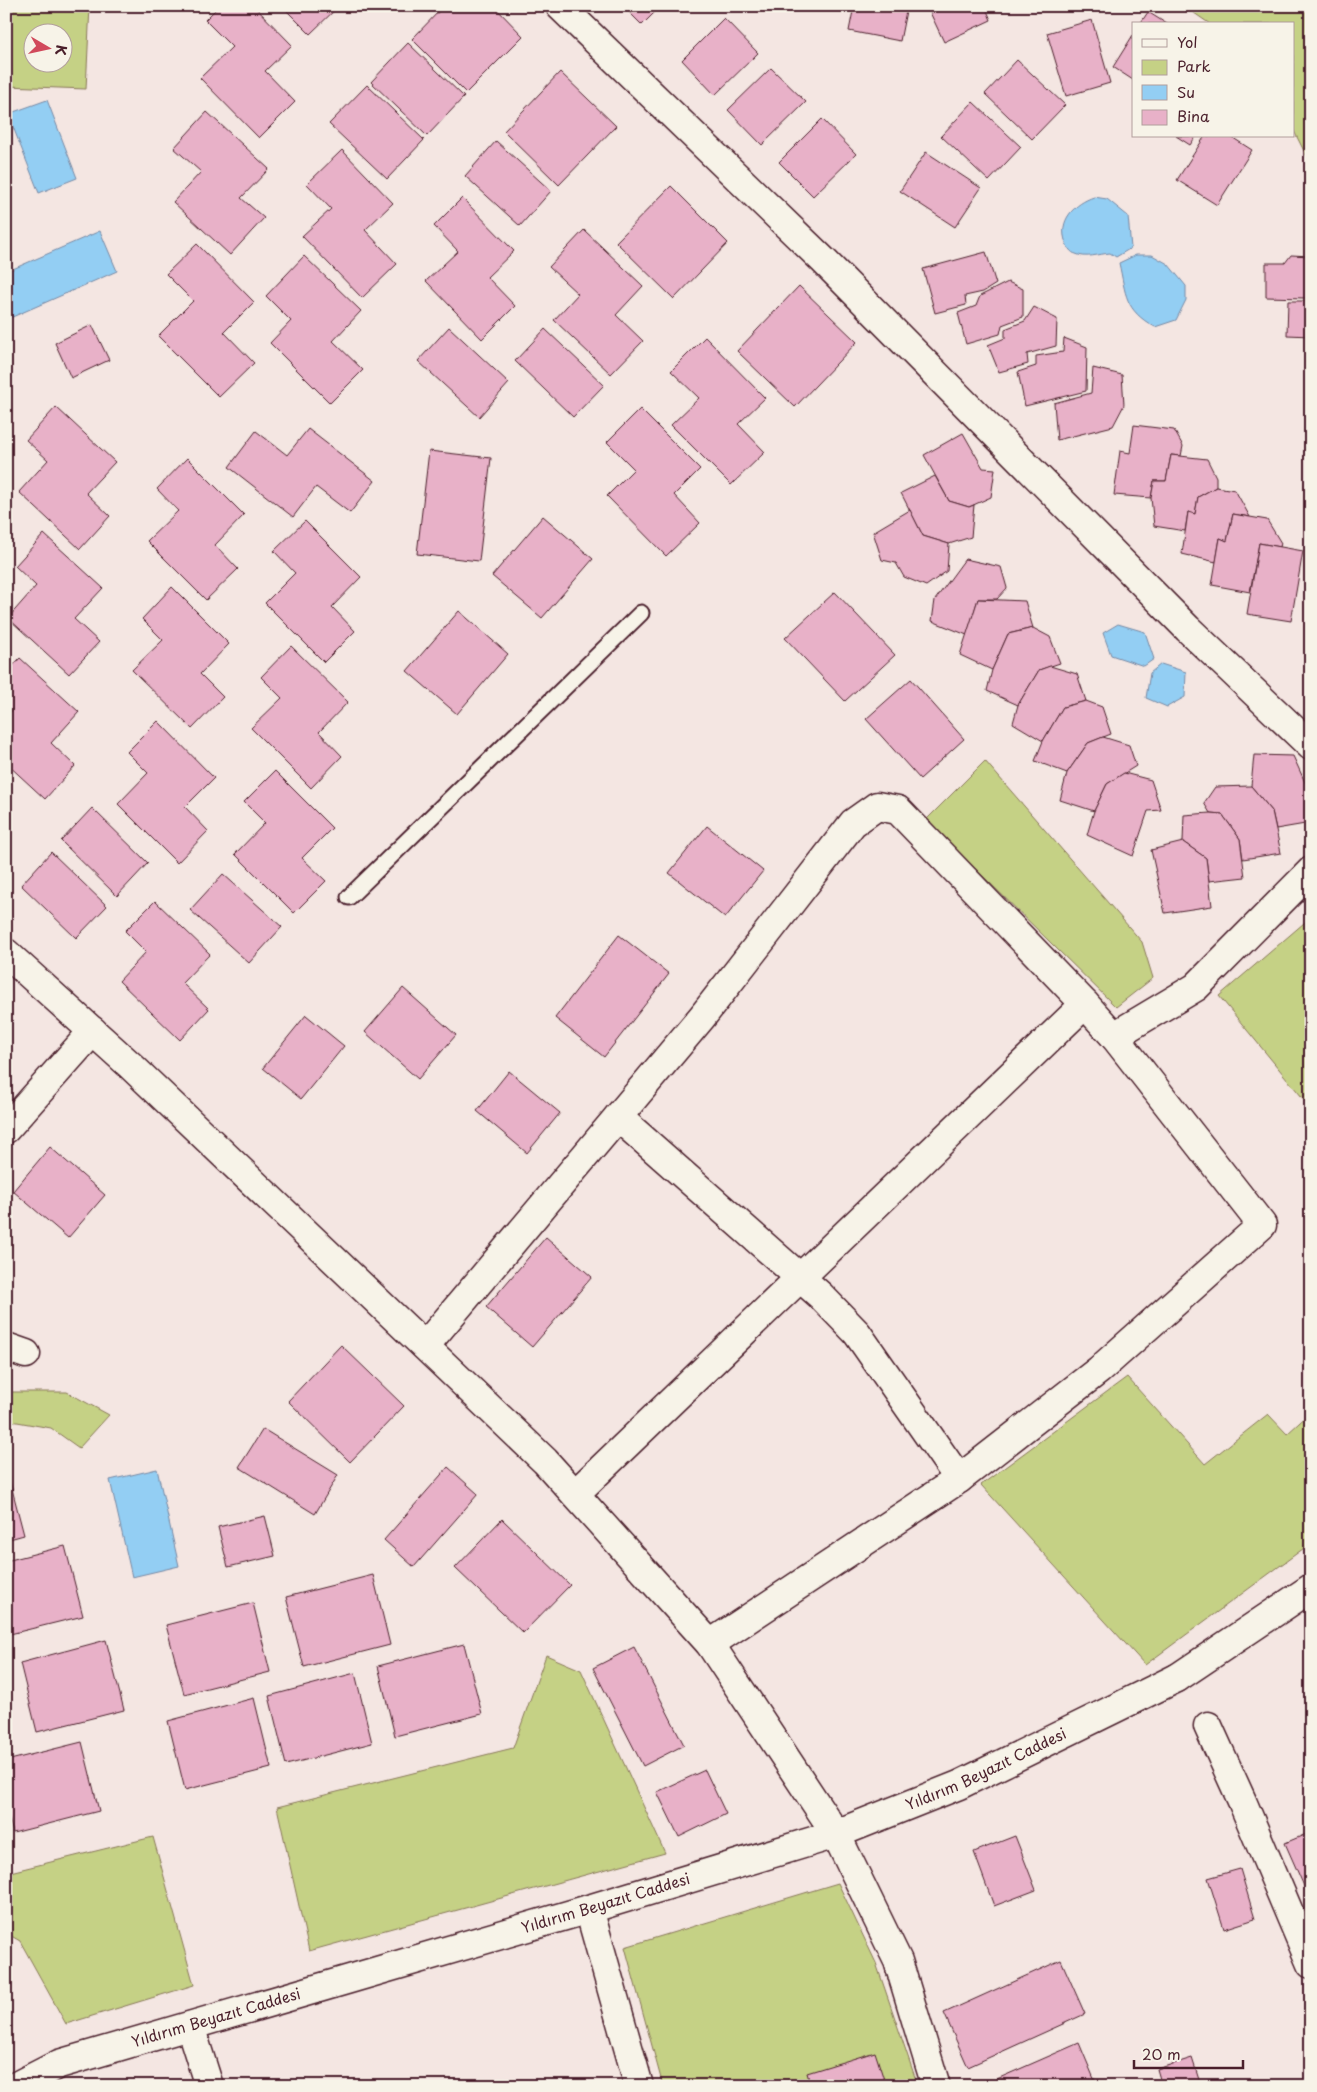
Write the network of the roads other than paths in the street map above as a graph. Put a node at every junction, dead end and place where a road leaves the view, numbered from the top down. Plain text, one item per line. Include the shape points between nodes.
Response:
1 (560, 6) edge
2 (641, 613) dead end
3 (1311, 746) edge
4 (1311, 871) edge
5 (349, 897) dead end
6 (6, 953) edge
7 (1085, 1004) junction
8 (93, 1031) junction
9 (1114, 1036) junction
10 (618, 1117) junction
11 (6, 1129) edge
12 (800, 1278) junction
13 (425, 1346) junction
14 (959, 1479) junction
15 (575, 1494) junction
16 (1311, 1588) edge
17 (710, 1644) junction
18 (1208, 1726) dead end
19 (836, 1834) junction
20 (589, 1909) junction
21 (1311, 1964) edge
22 (190, 2026) junction
23 (16, 2086) edge
24 (209, 2086) edge
25 (639, 2086) edge
26 (936, 2086) edge

1 - 3 street via 796,233 1188,629
2 - 5 lane
4 - 9 street via 1196,988
6 - 8 street
7 - 9 street
7 - 10 street via 898,810 877,806 853,823 702,1017
7 - 12 street
8 - 11 street
8 - 13 street
9 - 14 street via 1262,1224 1099,1370
10 - 12 street
10 - 13 street
12 - 14 street via 857,1333
12 - 15 street
13 - 15 street via 545,1460
14 - 17 street
15 - 17 street
16 - 19 street, Yıldırım Beyazıt Caddesi via 1177,1678 959,1785
17 - 19 street
18 - 21 street
19 - 20 street, Yıldırım Beyazıt Caddesi
19 - 26 street via 898,1961
20 - 22 street, Yıldırım Beyazıt Caddesi
20 - 25 street
22 - 23 street, Yıldırım Beyazıt Caddesi via 59,2064
22 - 24 street

